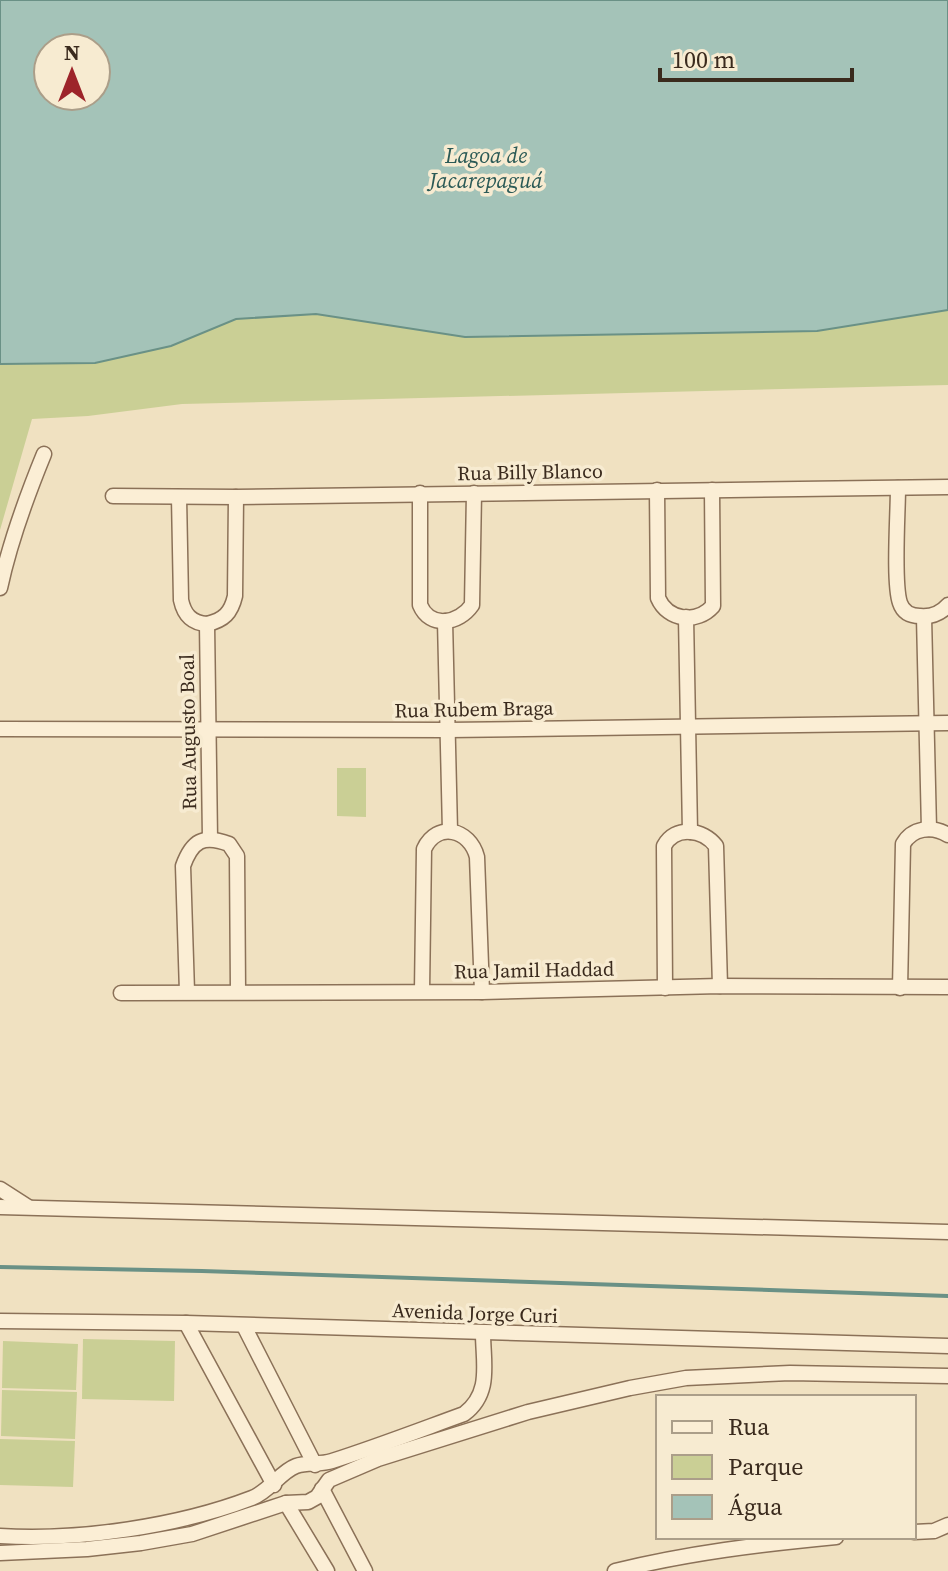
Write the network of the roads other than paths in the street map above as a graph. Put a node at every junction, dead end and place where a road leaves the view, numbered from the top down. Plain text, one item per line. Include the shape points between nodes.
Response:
1 (44, 454) dead end
2 (948, 487) edge
3 (898, 488) junction
4 (657, 490) junction
5 (712, 490) junction
6 (420, 493) junction
7 (474, 493) junction
8 (113, 496) dead end
9 (179, 497) junction
10 (236, 497) junction
11 (0, 588) edge
12 (948, 605) edge
13 (686, 617) junction
14 (924, 617) junction
15 (445, 621) junction
16 (207, 624) junction
17 (948, 723) edge
18 (927, 724) junction
19 (688, 727) junction
20 (0, 729) edge
21 (448, 730) junction
22 (208, 731) junction
23 (929, 829) junction
24 (450, 831) junction
25 (690, 832) junction
26 (948, 835) edge
27 (210, 839) junction
28 (720, 986) junction
29 (948, 987) edge
30 (665, 988) junction
31 (900, 988) junction
32 (238, 991) junction
33 (422, 991) junction
34 (187, 992) junction
35 (482, 992) junction
36 (121, 993) dead end
37 (0, 1189) edge
38 (0, 1207) edge
39 (28, 1208) junction
40 (948, 1232) edge
41 (0, 1321) edge
42 (186, 1323) junction
43 (244, 1326) junction
44 (483, 1333) junction
45 (948, 1346) edge
46 (948, 1376) edge
47 (315, 1465) junction
48 (274, 1485) junction
49 (322, 1489) junction
50 (286, 1503) junction
51 (941, 1528) edge
52 (916, 1532) edge
53 (0, 1536) edge
54 (816, 1539) edge
55 (948, 1539) edge
56 (0, 1553) edge
57 (327, 1571) edge
58 (365, 1571) edge
59 (615, 1571) edge

1 - 11 street
2 - 3 street, Rua Billy Blanco
3 - 5 street, Rua Billy Blanco
3 - 14 street via 899,600 906,612
4 - 5 street, Rua Billy Blanco
4 - 7 street, Rua Billy Blanco
4 - 13 street via 658,598 666,612
5 - 13 street via 713,606
6 - 7 street, Rua Billy Blanco
6 - 10 street, Rua Billy Blanco
6 - 15 street via 420,605 428,617
7 - 15 street via 472,605
8 - 9 street, Rua Billy Blanco
9 - 10 street, Rua Billy Blanco
9 - 16 street via 181,600 189,618
10 - 16 street via 232,610
12 - 14 street
13 - 19 street
14 - 18 street
15 - 21 street
16 - 22 street, Rua Augusto Boal
17 - 18 street, Rua Rubem Braga
18 - 19 street, Rua Rubem Braga
18 - 23 street
19 - 21 street, Rua Rubem Braga
19 - 25 street
20 - 22 street, Rua Rubem Braga
21 - 22 street, Rua Rubem Braga
21 - 24 street
22 - 27 street, Rua Augusto Boal
23 - 26 street
23 - 31 street via 916,831 903,844
24 - 33 street via 437,833 424,849
24 - 35 street via 468,838 477,857
25 - 28 street via 705,835 716,846
25 - 30 street via 674,835 664,846
27 - 32 street via 229,844 237,856
27 - 34 street via 189,849 183,866
28 - 30 street, Rua Jamil Haddad
28 - 31 street, Rua Jamil Haddad
29 - 31 street, Rua Jamil Haddad
30 - 35 street, Rua Jamil Haddad
32 - 33 street, Rua Jamil Haddad
32 - 34 street, Rua Jamil Haddad
33 - 35 street, Rua Jamil Haddad
34 - 36 street, Rua Jamil Haddad
37 - 39 street
38 - 39 street
39 - 40 street
41 - 42 street, Avenida Jorge Curi
42 - 43 street, Avenida Jorge Curi
42 - 48 street
43 - 44 street, Avenida Jorge Curi
43 - 47 street
44 - 45 street, Avenida Jorge Curi
44 - 47 street via 484,1387 471,1409
46 - 49 street via 790,1373 686,1378 630,1388 401,1451 347,1471
47 - 48 street via 291,1468
48 - 53 street via 256,1497 207,1513 148,1526
49 - 50 street via 308,1502
49 - 58 street
50 - 56 street via 192,1534 141,1543
50 - 57 street
51 - 52 street
51 - 55 street
54 - 59 street

